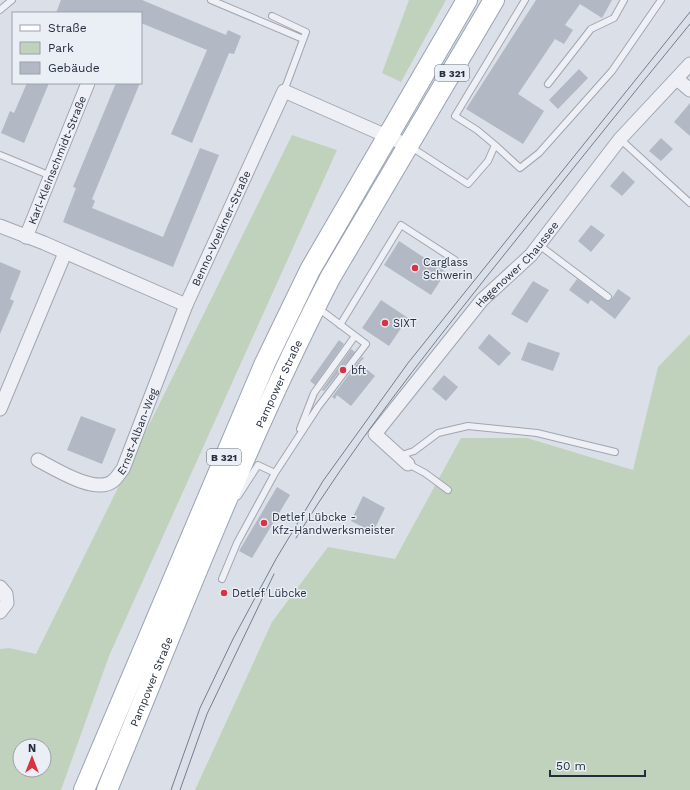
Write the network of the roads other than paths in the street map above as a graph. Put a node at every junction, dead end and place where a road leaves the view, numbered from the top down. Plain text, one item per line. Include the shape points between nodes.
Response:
1 (12, 0) edge
2 (212, 0) edge
3 (467, 0) edge
4 (494, 0) edge
5 (525, 0) edge
6 (624, 0) edge
7 (661, 0) edge
8 (0, 10) edge
9 (272, 16) dead end
10 (303, 39) junction
11 (690, 64) edge
12 (677, 79) junction
13 (88, 84) edge
14 (548, 84) dead end
15 (690, 90) edge
16 (284, 91) junction
17 (389, 137) junction
18 (620, 139) junction
19 (407, 145) junction
20 (495, 145) junction
21 (0, 154) edge
22 (51, 176) junction
23 (690, 203) edge
24 (0, 226) edge
25 (26, 237) junction
26 (539, 245) junction
27 (65, 253) junction
28 (454, 260) dead end
29 (608, 297) dead end
30 (186, 305) junction
31 (315, 306) junction
32 (340, 324) junction
33 (355, 336) junction
34 (0, 409) edge
35 (295, 442) junction
36 (615, 452) dead end
37 (38, 460) dead end
38 (404, 460) junction
39 (275, 473) junction
40 (448, 490) dead end
41 (215, 531) junction
42 (222, 579) dead end
43 (0, 588) edge
44 (0, 612) edge
45 (84, 790) edge
46 (107, 790) edge

1 - 8 lane
2 - 10 lane
3 - 17 main road, Pampower Straße / B 321
4 - 19 main road, Pampower Straße / B 321
5 - 20 lane via 455,116
6 - 14 lane via 614,18 591,29
7 - 20 lane via 612,71 539,153 520,168
9 - 10 lane via 306,32
10 - 16 lane
11 - 12 street, Hagenower Chaussee
12 - 15 street
12 - 18 street, Hagenower Chaussee
13 - 22 street, Karl-Kleinschmidt-Straße
16 - 17 street
16 - 30 street, Benno-Voelkner-Straße
17 - 19 street
17 - 45 main road, Pampower Straße / B 321 via 310,270 265,363
18 - 23 lane
18 - 26 street, Hagenower Chaussee
19 - 20 lane via 468,184 488,161
19 - 31 main road, Pampower Straße / B 321
21 - 22 lane
22 - 25 street, Karl-Kleinschmidt-Straße
24 - 25 street
25 - 27 street
26 - 29 lane
26 - 38 street, Hagenower Chaussee via 482,300 375,434
27 - 30 street
27 - 34 street
28 - 32 lane via 401,224
30 - 37 street, Ernst-Alban-Weg via 123,469 112,482 92,485 61,473
31 - 32 lane
31 - 41 main road, Pampower Straße / B 321 via 250,444
32 - 33 lane
33 - 35 lane via 314,393
33 - 35 lane via 366,344
35 - 39 lane
36 - 38 lane via 537,433 468,426 438,433
38 - 40 lane
39 - 41 lane via 258,465
39 - 42 lane
41 - 46 main road, Pampower Straße / B 321
43 - 44 street via 6,594 7,603

